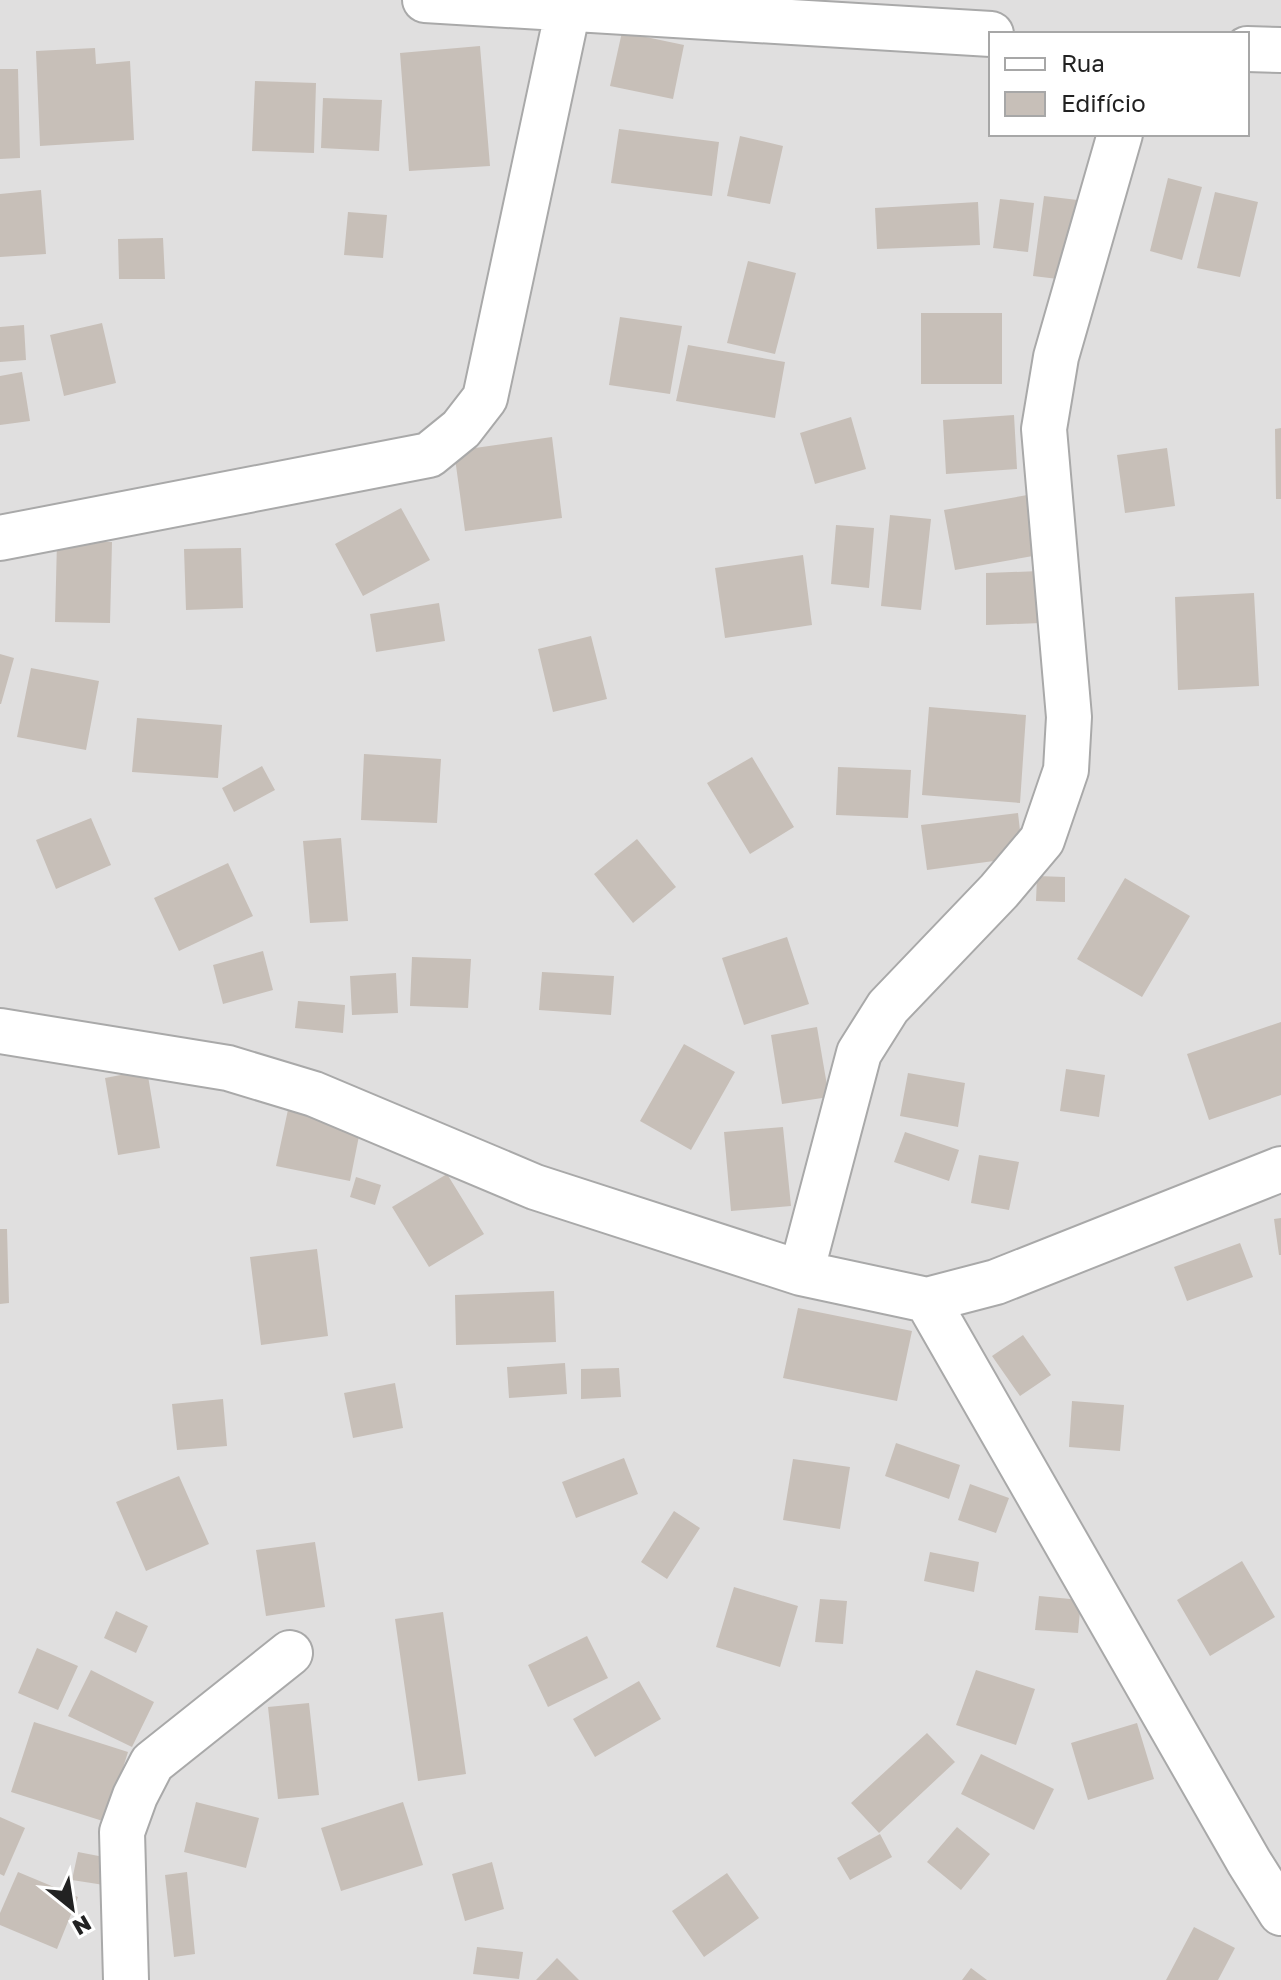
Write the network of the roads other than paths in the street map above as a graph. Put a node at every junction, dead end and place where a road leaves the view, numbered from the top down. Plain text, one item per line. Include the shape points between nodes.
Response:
1 (425, 0) edge
2 (568, 9) junction
3 (797, 11) edge
4 (989, 34) edge
5 (1249, 49) edge
6 (1281, 50) edge
7 (1119, 136) edge
8 (0, 538) edge
9 (0, 1031) edge
10 (1281, 1169) edge
11 (801, 1273) junction
12 (927, 1300) junction
13 (290, 1653) dead end
14 (1281, 1913) edge
15 (126, 1980) edge

1 - 2 street
2 - 3 street
2 - 8 street via 485,398 461,429 429,455
3 - 4 street
5 - 6 street
7 - 11 street via 1056,357 1044,429 1069,717 1066,770 1042,840 888,1007 859,1053
9 - 11 street via 228,1068 314,1094 535,1187
10 - 12 street via 996,1282
11 - 12 street
12 - 14 street
13 - 15 street via 152,1763 135,1796 122,1832

